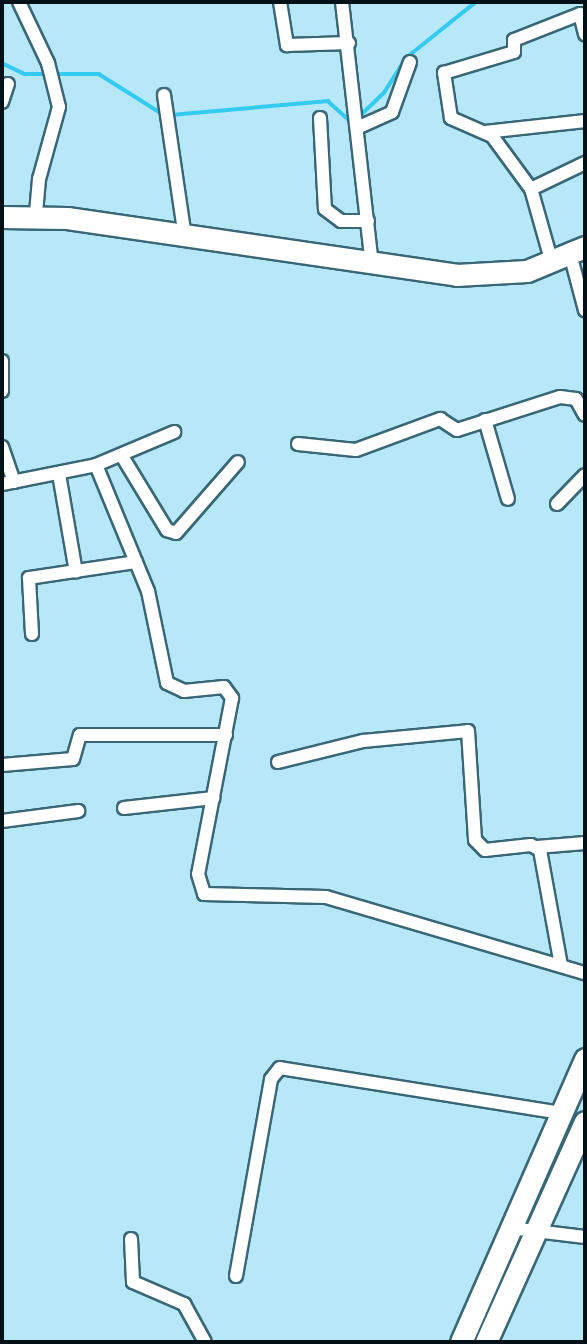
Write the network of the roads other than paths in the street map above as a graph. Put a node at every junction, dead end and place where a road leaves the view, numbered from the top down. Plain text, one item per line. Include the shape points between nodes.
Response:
1 (19, 2) edge
2 (280, 2) edge
3 (342, 2) edge
4 (585, 34) edge
5 (349, 43) junction
6 (410, 62) dead end
7 (8, 84) dead end
8 (164, 94) dead end
9 (2, 102) edge
10 (320, 118) dead end
11 (585, 121) edge
12 (359, 125) junction
13 (485, 132) junction
14 (585, 163) edge
15 (531, 189) junction
16 (36, 216) junction
17 (2, 217) edge
18 (368, 220) junction
19 (2, 227) edge
20 (185, 238) junction
21 (574, 258) edge
22 (372, 266) junction
23 (585, 310) edge
24 (2, 361) edge
25 (2, 391) edge
26 (585, 415) edge
27 (485, 420) junction
28 (174, 432) dead end
29 (298, 444) dead end
30 (2, 447) edge
31 (122, 456) junction
32 (238, 462) dead end
33 (96, 465) junction
34 (59, 474) junction
35 (585, 475) edge
36 (8, 483) edge
37 (508, 499) dead end
38 (557, 504) dead end
39 (136, 562) junction
40 (76, 572) junction
41 (32, 634) dead end
42 (226, 734) junction
43 (278, 762) dead end
44 (2, 765) edge
45 (213, 798) junction
46 (124, 808) dead end
47 (78, 811) dead end
48 (2, 821) edge
49 (585, 843) edge
50 (537, 846) junction
51 (561, 966) junction
52 (585, 973) edge
53 (585, 1059) edge
54 (561, 1113) junction
55 (585, 1122) edge
56 (510, 1228) junction
57 (536, 1230) junction
58 (585, 1237) edge
59 (131, 1239) dead end
60 (236, 1276) dead end
61 (205, 1342) edge
62 (461, 1342) edge
63 (486, 1342) edge

1 - 16 street via 48,63 59,107 38,179
2 - 5 street via 287,45
3 - 5 street
4 - 13 street via 580,14 514,40 514,52 444,72 451,118
5 - 12 street
6 - 12 street via 392,113
7 - 9 street
8 - 20 street via 172,119
10 - 18 street via 325,209 341,222
11 - 13 street
12 - 18 street
13 - 15 street
14 - 15 street
15 - 21 street
16 - 17 highway
16 - 20 highway
18 - 22 street
19 - 21 highway via 64,229 454,285 524,282
20 - 22 highway
21 - 22 highway via 487,276
21 - 23 street
24 - 25 street
26 - 27 street via 569,397
27 - 29 street via 453,430 440,419 399,439 340,453
27 - 37 street
28 - 31 street
30 - 36 street
31 - 32 street via 167,530 176,533
31 - 33 street
33 - 34 street
33 - 39 street
34 - 36 street
34 - 40 street
35 - 38 street
39 - 40 street
39 - 42 street via 156,618 167,683 184,691 228,690
40 - 41 street via 26,581
42 - 44 street via 80,735 73,760
42 - 45 street
43 - 50 street via 363,741 468,731 477,845 493,850
45 - 46 street
45 - 51 street via 198,874 201,890 210,897 326,897
47 - 48 street
49 - 50 street
50 - 51 street
51 - 52 street
53 - 54 highway
54 - 56 highway
54 - 60 street via 279,1068 271,1079
55 - 57 highway
56 - 57 street
56 - 62 highway
57 - 58 street
57 - 63 highway
59 - 61 street via 133,1282 184,1304

